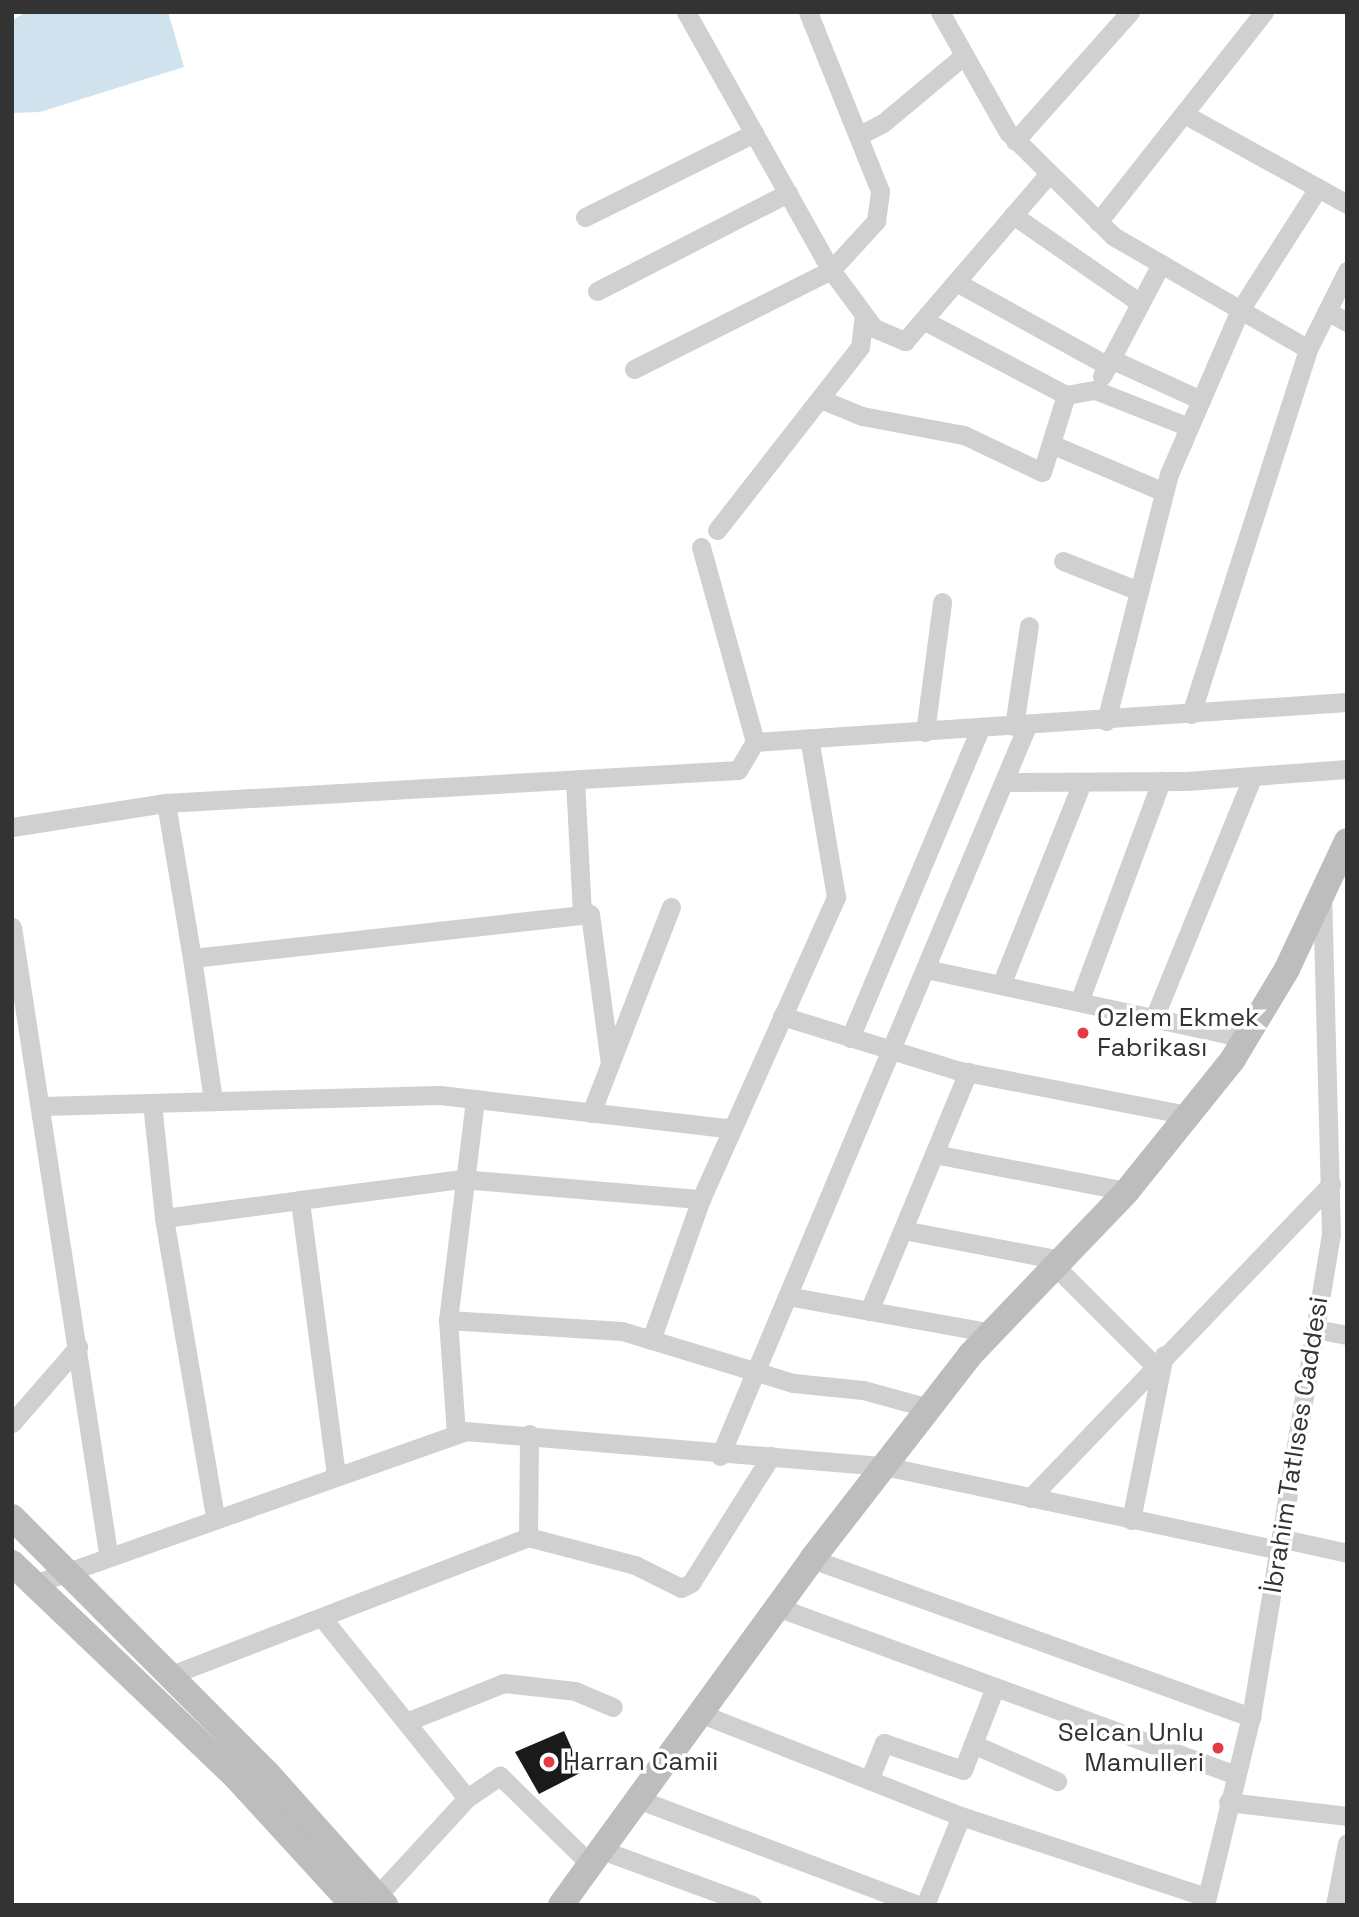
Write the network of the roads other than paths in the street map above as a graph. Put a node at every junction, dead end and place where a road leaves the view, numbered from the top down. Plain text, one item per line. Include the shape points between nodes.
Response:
1 (686, 12) edge
2 (808, 12) edge
3 (940, 12) edge
4 (1130, 12) edge
5 (1264, 12) edge
6 (962, 57) junction
7 (1184, 114) junction
8 (754, 133) junction
9 (859, 135) junction
10 (1015, 141) junction
11 (1047, 176) junction
12 (1318, 188) junction
13 (788, 193) junction
14 (1347, 204) edge
15 (1013, 215) junction
16 (585, 217) dead end
17 (1098, 222) junction
18 (1161, 264) junction
19 (831, 270) junction
20 (1347, 271) edge
21 (956, 282) junction
22 (597, 291) dead end
23 (1140, 303) junction
24 (1240, 310) junction
25 (1326, 311) junction
26 (864, 315) junction
27 (925, 321) junction
28 (1347, 322) edge
29 (1308, 349) junction
30 (1110, 362) junction
31 (635, 369) dead end
32 (1095, 390) junction
33 (1066, 395) junction
34 (822, 400) junction
35 (1201, 400) junction
36 (1189, 427) junction
37 (1051, 444) junction
38 (1164, 492) junction
39 (717, 530) dead end
40 (701, 547) dead end
41 (1063, 561) dead end
42 (1139, 591) junction
43 (942, 602) dead end
44 (1029, 626) dead end
45 (1347, 702) edge
46 (1191, 715) junction
47 (1106, 721) junction
48 (1021, 726) junction
49 (980, 728) junction
50 (925, 732) junction
51 (809, 738) junction
52 (755, 742) junction
53 (1347, 769) edge
54 (1253, 776) junction
55 (575, 780) junction
56 (1161, 781) junction
57 (1004, 782) junction
58 (1082, 782) junction
59 (166, 803) junction
60 (12, 828) edge
61 (1347, 841) edge
62 (1322, 894) junction
63 (671, 907) dead end
64 (582, 915) junction
65 (12, 926) edge
66 (192, 958) junction
67 (926, 969) junction
68 (16, 970) edge
69 (1338, 982) edge
70 (1001, 985) junction
71 (1079, 1002) junction
72 (782, 1016) junction
73 (1154, 1018) junction
74 (850, 1038) junction
75 (1246, 1038) junction
76 (890, 1051) junction
77 (610, 1064) junction
78 (968, 1072) junction
79 (475, 1099) junction
80 (213, 1101) junction
81 (152, 1103) junction
82 (43, 1106) junction
83 (591, 1113) junction
84 (1188, 1115) junction
85 (1340, 1126) edge
86 (732, 1129) junction
87 (934, 1154) junction
88 (461, 1179) junction
89 (1127, 1191) junction
90 (1336, 1197) edge
91 (701, 1199) junction
92 (300, 1200) junction
93 (164, 1218) junction
94 (903, 1230) junction
95 (1058, 1263) junction
96 (787, 1296) junction
97 (869, 1311) junction
98 (447, 1320) junction
99 (1316, 1329) junction
100 (992, 1333) junction
101 (1347, 1335) edge
102 (651, 1340) junction
103 (78, 1348) junction
104 (1159, 1359) junction
105 (756, 1370) junction
106 (929, 1408) junction
107 (12, 1423) edge
108 (456, 1434) junction
109 (529, 1434) junction
110 (720, 1456) junction
111 (771, 1456) junction
112 (884, 1466) junction
113 (336, 1475) junction
114 (1030, 1498) junction
115 (12, 1517) edge
116 (215, 1517) junction
117 (1131, 1520) junction
118 (528, 1537) junction
119 (1282, 1544) junction
120 (108, 1553) junction
121 (1347, 1553) edge
122 (812, 1559) junction
123 (12, 1563) edge
124 (65, 1568) junction
125 (34, 1584) junction
126 (777, 1607) junction
127 (323, 1619) junction
128 (171, 1675) junction
129 (995, 1687) junction
130 (612, 1707) dead end
131 (699, 1713) junction
132 (1251, 1717) junction
133 (405, 1722) junction
134 (973, 1744) junction
135 (1236, 1775) junction
136 (869, 1780) junction
137 (1057, 1781) dead end
138 (467, 1798) junction
139 (635, 1798) junction
140 (1228, 1802) junction
141 (961, 1816) junction
142 (1347, 1816) edge
143 (1347, 1843) edge
144 (594, 1856) junction
145 (1206, 1901) edge
146 (372, 1902) edge
147 (561, 1905) edge
148 (752, 1905) edge
149 (918, 1905) edge
150 (925, 1905) edge
151 (1335, 1905) edge

1 - 8 street
2 - 9 street
3 - 6 street
4 - 10 street
5 - 7 street
6 - 9 street via 883,123
6 - 10 street
7 - 12 street
7 - 17 street
8 - 13 street
8 - 16 street
9 - 19 street via 880,191 876,220
10 - 11 street
11 - 15 street
11 - 17 street
12 - 14 street
12 - 24 street
13 - 19 street
13 - 22 street
15 - 21 street
15 - 23 street
17 - 18 street
18 - 23 street
18 - 24 street
19 - 26 street
19 - 31 street
20 - 25 street
21 - 27 street
21 - 30 street
23 - 30 street
24 - 29 street
24 - 35 street
25 - 28 street
25 - 29 street
26 - 27 street via 874,328 905,341
26 - 34 street via 860,347
27 - 33 street
29 - 46 street
30 - 32 street
30 - 35 street
32 - 33 street
32 - 36 street
33 - 37 street
34 - 37 street via 862,415 964,435 1042,472
34 - 39 street
35 - 36 street
36 - 38 street
37 - 38 street
38 - 42 street
40 - 52 street
41 - 42 street
42 - 47 street
43 - 50 street
44 - 48 street
45 - 46 street
46 - 47 street
47 - 48 street
48 - 49 street
48 - 57 street
49 - 50 street
49 - 74 street
50 - 51 street
51 - 52 street
51 - 72 street via 836,897
52 - 55 street via 738,770
53 - 54 street
54 - 56 street
54 - 73 street
55 - 59 street
55 - 64 street
56 - 58 street
56 - 71 street
57 - 58 street
57 - 67 street
58 - 70 street
59 - 60 street
59 - 66 street
61 - 62 main road
62 - 69 street, İbrahim Tatlıses Caddesi
62 - 75 main road
63 - 77 street
64 - 66 street
64 - 77 street via 590,914
65 - 68 street
66 - 80 street
67 - 70 street
67 - 76 street
68 - 82 street
69 - 85 street, İbrahim Tatlıses Caddesi
70 - 71 street
71 - 73 street
72 - 74 street
72 - 86 street
73 - 75 street
74 - 76 street
75 - 84 main road
76 - 78 street
76 - 96 street
77 - 83 street
78 - 84 street
78 - 87 street
79 - 80 street
79 - 83 street
79 - 88 street
80 - 81 street
81 - 82 street
81 - 93 street
82 - 103 street
83 - 86 street
84 - 89 main road
85 - 90 street, İbrahim Tatlıses Caddesi
86 - 91 street
87 - 89 street
87 - 94 street
88 - 91 street
88 - 92 street
88 - 98 street
89 - 95 main road
90 - 99 street, İbrahim Tatlıses Caddesi
90 - 104 street
91 - 102 street
92 - 93 street
92 - 113 street
93 - 116 street
94 - 95 street
94 - 97 street
95 - 100 main road
95 - 104 street
96 - 97 street
96 - 105 street
97 - 100 street
98 - 102 street via 622,1331
98 - 108 street
99 - 101 street
99 - 119 street, İbrahim Tatlıses Caddesi
100 - 106 main road
102 - 105 street
103 - 107 street
103 - 120 street
104 - 114 street
104 - 117 street
105 - 106 street
105 - 110 street
106 - 112 main road
108 - 109 street
108 - 113 street
109 - 110 street
109 - 118 street
110 - 111 street
111 - 112 street
111 - 118 street via 691,1583 681,1588 635,1565
112 - 114 street
112 - 122 main road
113 - 116 street
114 - 117 street
115 - 124 main road
116 - 120 street
117 - 119 street
118 - 127 street
119 - 121 street
119 - 132 street, İbrahim Tatlıses Caddesi
120 - 124 street
122 - 126 main road
122 - 132 street
123 - 125 main road
124 - 125 street
124 - 128 main road
125 - 146 main road
126 - 129 street
126 - 131 main road
127 - 128 street
127 - 133 street
128 - 146 main road
129 - 134 street
129 - 135 street
130 - 133 street via 575,1690 504,1684
131 - 136 street
131 - 139 main road
132 - 135 street, İbrahim Tatlıses Caddesi
133 - 138 street
134 - 136 street via 959,1771 884,1743
134 - 137 street
135 - 140 street, İbrahim Tatlıses Caddesi
136 - 141 street
138 - 144 street via 500,1776
138 - 146 street
139 - 144 main road
139 - 149 street
140 - 142 street
140 - 145 street, İbrahim Tatlıses Caddesi
141 - 145 street
141 - 150 street
143 - 151 street
144 - 147 main road
144 - 148 street

